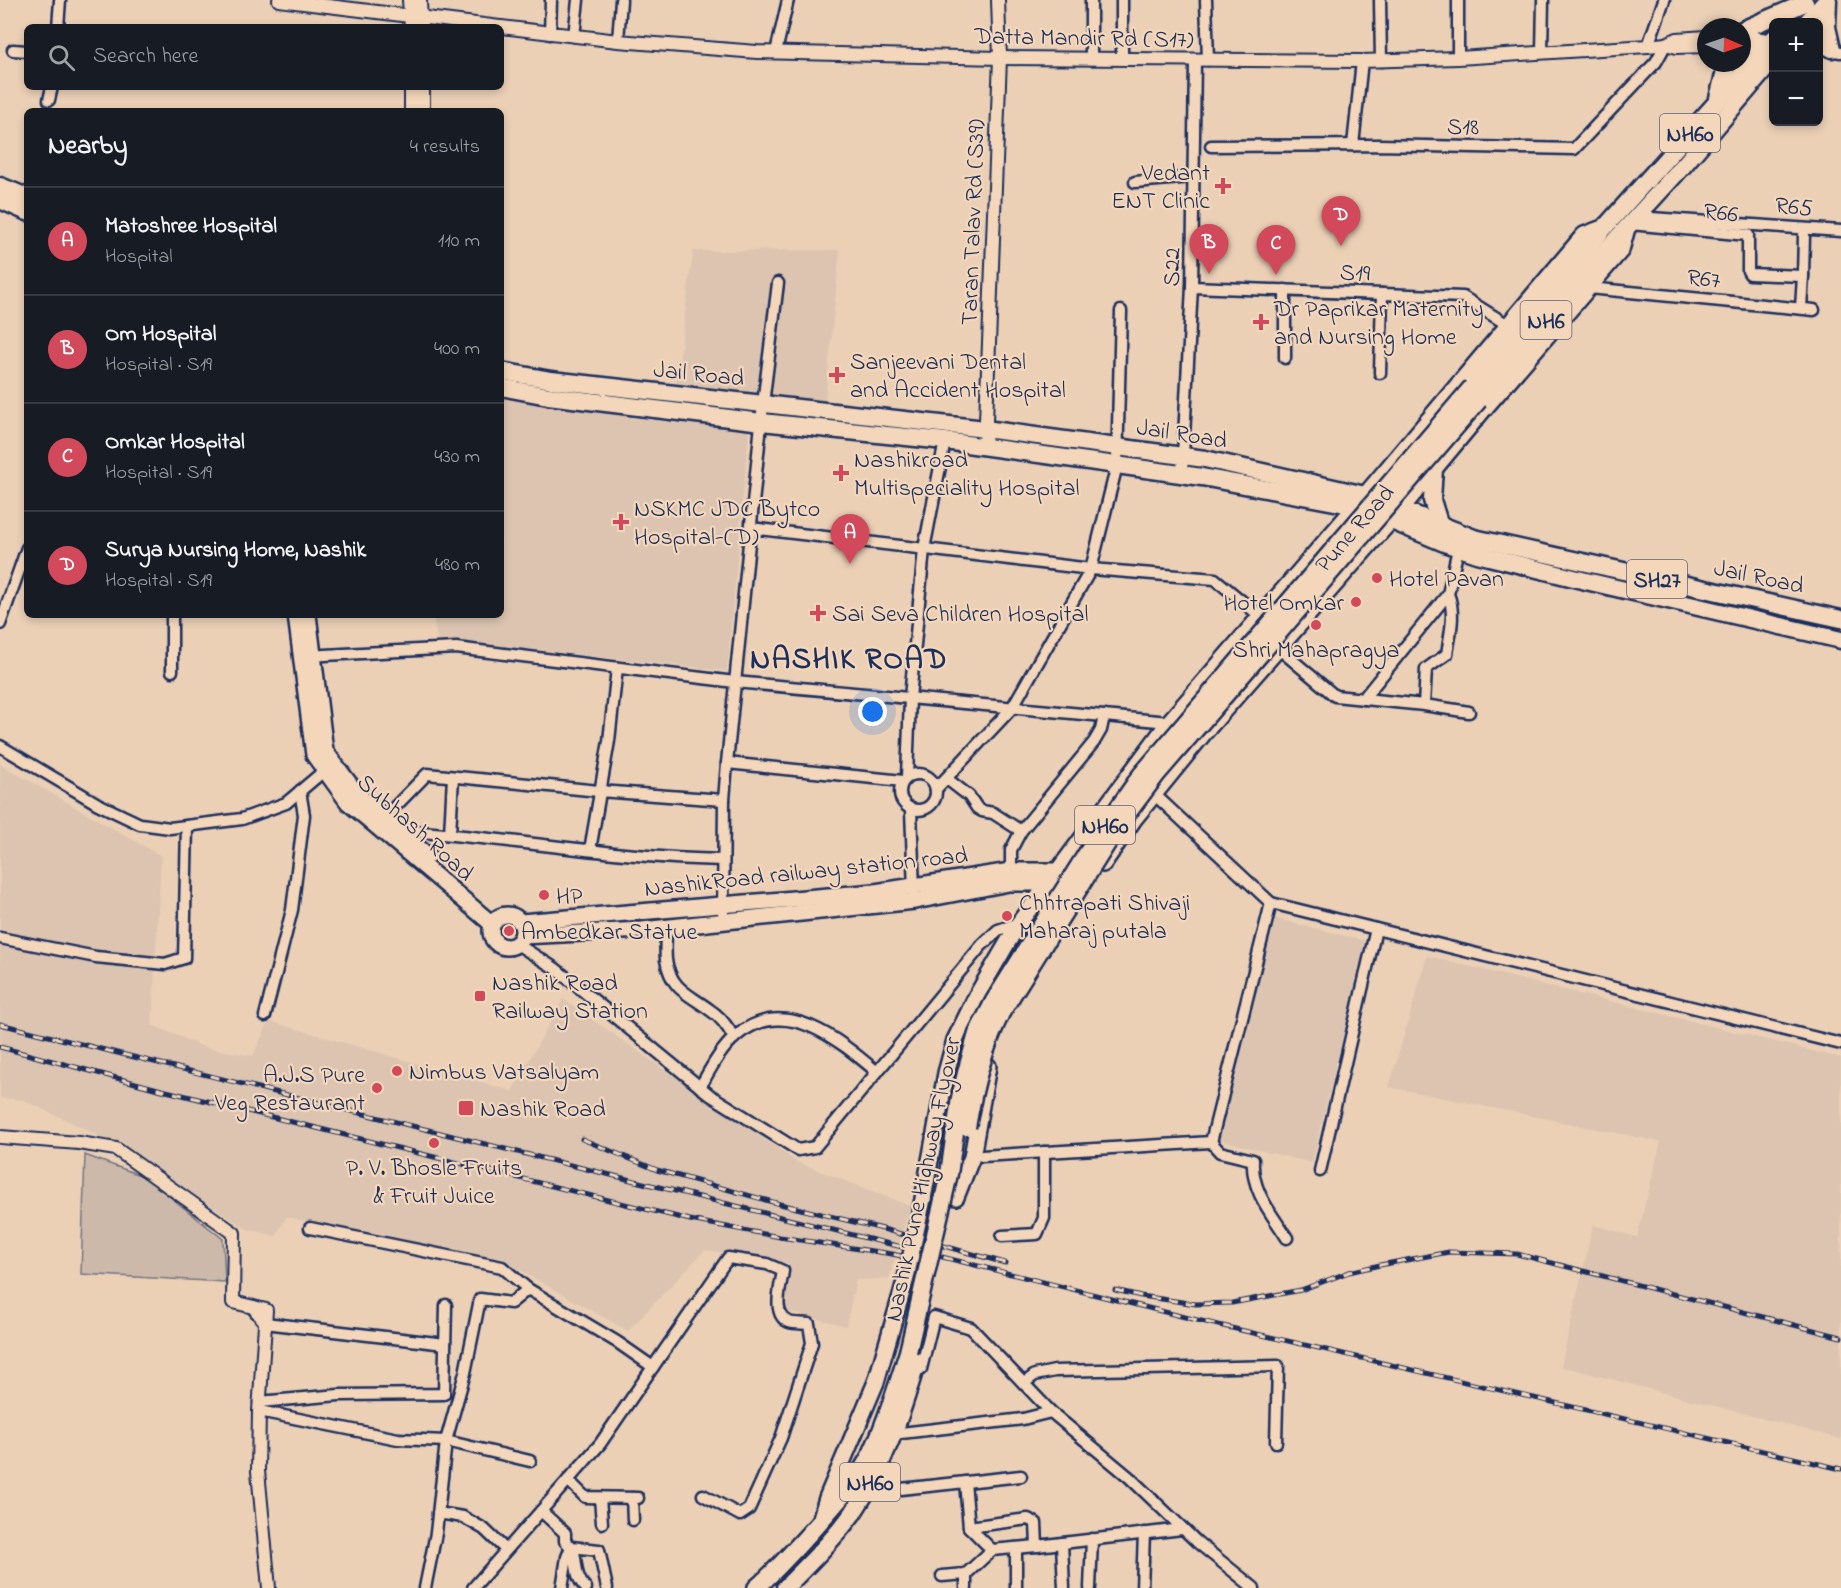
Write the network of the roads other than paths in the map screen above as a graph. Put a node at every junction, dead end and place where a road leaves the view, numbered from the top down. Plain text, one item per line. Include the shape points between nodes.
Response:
1 (60, 0) edge
2 (279, 0) edge
3 (409, 0) edge
4 (420, 0) edge
5 (551, 0) edge
6 (578, 0) edge
7 (621, 0) edge
8 (788, 0) edge
9 (998, 0) edge
10 (1091, 0) edge
11 (1122, 0) edge
12 (1206, 0) edge
13 (1380, 0) edge
14 (1458, 0) edge
15 (1543, 0) edge
16 (1664, 0) edge
17 (1828, 0) edge
18 (1806, 1) edge
19 (1791, 18) edge
20 (1811, 18) edge
21 (416, 21) edge
22 (58, 24) edge
23 (458, 24) edge
24 (1751, 26) edge
25 (504, 28) edge
26 (550, 34) junction
27 (574, 36) junction
28 (1697, 38) edge
29 (1751, 39) edge
30 (618, 41) junction
31 (1666, 44) junction
32 (1769, 45) edge
33 (1648, 46) junction
34 (1697, 46) edge
35 (1751, 46) edge
36 (1769, 46) edge
37 (1769, 48) edge
38 (13, 50) dead end
39 (1769, 50) edge
40 (24, 51) edge
41 (776, 52) junction
42 (1542, 52) junction
43 (1830, 52) edge
44 (1000, 58) junction
45 (1458, 58) junction
46 (1091, 59) junction
47 (1122, 59) junction
48 (1195, 60) junction
49 (1208, 60) junction
50 (1362, 61) junction
51 (1381, 61) junction
52 (1725, 72) edge
53 (1769, 75) edge
54 (1752, 82) junction
55 (51, 90) edge
56 (411, 90) edge
57 (423, 90) edge
58 (49, 100) dead end
59 (1718, 102) junction
60 (411, 108) edge
61 (423, 108) edge
62 (1353, 145) junction
63 (1211, 146) dead end
64 (1193, 177) junction
65 (1135, 182) dead end
66 (9, 195) edge
67 (24, 209) edge
68 (1631, 223) junction
69 (1605, 227) junction
70 (1748, 230) junction
71 (1841, 231) edge
72 (1804, 235) dead end
73 (1803, 276) junction
74 (778, 283) dead end
75 (1192, 288) junction
76 (1589, 288) junction
77 (1285, 290) junction
78 (1382, 294) junction
79 (1801, 308) junction
80 (1814, 310) dead end
81 (1121, 311) dead end
82 (1508, 325) junction
83 (1285, 358) dead end
84 (504, 372) edge
85 (1380, 373) dead end
86 (504, 388) edge
87 (1476, 393) junction
88 (763, 404) junction
89 (762, 422) junction
90 (985, 429) junction
91 (945, 441) junction
92 (985, 447) junction
93 (1118, 456) junction
94 (1183, 456) junction
95 (1434, 468) junction
96 (1182, 474) junction
97 (1361, 501) junction
98 (1395, 515) junction
99 (1440, 526) junction
100 (751, 528) junction
101 (1456, 542) junction
102 (924, 549) junction
103 (24, 556) edge
104 (1091, 569) junction
105 (1448, 594) junction
106 (1260, 616) junction
107 (172, 618) edge
108 (297, 618) edge
109 (308, 618) edge
110 (1841, 619) edge
111 (0, 624) edge
112 (1841, 640) edge
113 (1278, 648) junction
114 (306, 656) junction
115 (617, 668) junction
116 (172, 671) dead end
117 (735, 682) junction
118 (910, 698) junction
119 (1363, 699) junction
120 (1424, 705) junction
121 (1012, 708) junction
122 (1469, 712) dead end
123 (1104, 716) junction
124 (1169, 722) junction
125 (0, 746) edge
126 (727, 763) junction
127 (325, 770) junction
128 (453, 777) junction
129 (905, 779) junction
130 (947, 779) junction
131 (936, 789) junction
132 (300, 791) junction
133 (599, 791) junction
134 (1154, 794) junction
135 (724, 800) junction
136 (911, 810) junction
137 (384, 818) junction
138 (187, 826) junction
139 (1021, 831) junction
140 (400, 832) junction
141 (450, 834) junction
142 (590, 850) junction
143 (723, 860) junction
144 (1011, 871) junction
145 (1054, 877) junction
146 (1093, 880) junction
147 (914, 894) junction
148 (1271, 903) junction
149 (723, 904) junction
150 (495, 920) junction
151 (723, 921) junction
152 (1019, 923) junction
153 (666, 927) junction
154 (1376, 929) junction
155 (520, 934) junction
156 (0, 938) edge
157 (265, 1016) dead end
158 (734, 1038) junction
159 (1841, 1044) edge
160 (877, 1072) junction
161 (700, 1087) junction
162 (0, 1137) edge
163 (1211, 1142) junction
164 (1044, 1152) junction
165 (977, 1156) junction
166 (1320, 1171) dead end
167 (956, 1197) junction
168 (310, 1228) dead end
169 (1002, 1236) dead end
170 (1287, 1238) dead end
171 (528, 1289) junction
172 (446, 1305) dead end
173 (265, 1322) junction
174 (445, 1344) junction
175 (914, 1353) junction
176 (653, 1366) junction
177 (1024, 1383) junction
178 (259, 1406) junction
179 (1051, 1412) junction
180 (902, 1433) junction
181 (446, 1441) junction
182 (1276, 1442) dead end
183 (530, 1461) dead end
184 (1021, 1476) dead end
185 (568, 1480) junction
186 (965, 1482) junction
187 (873, 1492) junction
188 (703, 1496) dead end
189 (600, 1498) junction
190 (541, 1511) junction
191 (438, 1513) junction
192 (633, 1520) dead end
193 (602, 1522) dead end
194 (820, 1522) junction
195 (969, 1527) junction
196 (1182, 1529) junction
197 (1144, 1533) junction
198 (1092, 1539) junction
199 (1062, 1543) junction
200 (1037, 1546) junction
201 (572, 1547) junction
202 (1016, 1548) junction
203 (506, 1550) junction
204 (992, 1550) junction
205 (966, 1574) junction
206 (942, 1576) dead end
207 (269, 1588) edge
208 (425, 1588) edge
209 (472, 1588) edge
210 (562, 1588) edge
211 (586, 1588) edge
212 (607, 1588) edge
213 (756, 1588) edge
214 (785, 1588) edge
215 (792, 1588) edge
216 (966, 1588) edge
217 (1016, 1588) edge
218 (1064, 1588) edge
219 (1090, 1588) edge
220 (1142, 1588) edge
221 (1254, 1588) edge

1 - 22 street
2 - 21 street, Datta Mandir Rd (S17)
3 - 21 street
4 - 21 street
5 - 26 street
6 - 27 street
7 - 30 street
8 - 41 street
9 - 44 street, Taran Talav Rd (S39)
10 - 46 street
11 - 47 street
12 - 49 street
13 - 51 street
14 - 45 street
15 - 42 street
16 - 33 street
17 - 20 main road
17 - 43 main road
18 - 19 main road
18 - 24 main road
21 - 23 street, Datta Mandir Rd (S17)
25 - 26 street, Datta Mandir Rd (S17)
26 - 27 street, Datta Mandir Rd (S17)
27 - 30 street, Datta Mandir Rd (S17)
28 - 31 street, Datta Mandir Rd (S17)
29 - 32 street
30 - 41 street, Datta Mandir Rd (S17)
31 - 33 street, Datta Mandir Rd (S17)
31 - 34 street, Datta Mandir Rd (S17)
31 - 62 street, S18 via 1656,62 1574,149
33 - 42 street, Datta Mandir Rd (S17)
35 - 36 street
37 - 59 main road, NH60
38 - 40 street
39 - 54 main road, NH6
41 - 44 street, Datta Mandir Rd (S17)
42 - 45 street, Datta Mandir Rd (S17)
44 - 46 street, Datta Mandir Rd (S17)
44 - 90 street, Taran Talav Rd (S39)
45 - 51 street, Datta Mandir Rd (S17)
46 - 47 street, Datta Mandir Rd (S17)
47 - 48 street, Datta Mandir Rd (S17)
48 - 49 street, Datta Mandir Rd (S17)
48 - 64 street, S22
49 - 50 street, Datta Mandir Rd (S17)
50 - 51 street, Datta Mandir Rd (S17)
50 - 62 street
52 - 59 main road
53 - 54 main road
54 - 68 main road, NH6
55 - 58 street
56 - 60 street
57 - 61 street
59 - 69 main road, NH60
62 - 63 street, S18
64 - 65 street
64 - 75 street, S22
66 - 67 main road
68 - 70 street, R65
68 - 76 main road, Pune Road via 1621,250
68 - 87 main road, Nashik Pune Highway Flyover / NH6
69 - 82 main road via 1584,235
69 - 87 main road, Nashik Pune Highway Flyover / NH6
70 - 71 street, R65
70 - 73 street, R66 via 1750,274
72 - 73 street
73 - 79 street
74 - 88 street
75 - 77 street, S19
75 - 94 street, S22
76 - 79 street, R67
76 - 95 main road, Pune Road
77 - 78 street, S19
77 - 83 street
78 - 82 street, S19 via 1463,297
78 - 85 street
79 - 80 street, R67
81 - 93 street
82 - 97 main road
84 - 88 main road, Jail Road
86 - 89 main road, Jail Road
87 - 167 main road, Nashik Pune Highway Flyover / NH60, bridge via 1163,766 1118,826 989,1038 972,1096
87 - 175 main road, Nashik Pune Highway Flyover / NH60, bridge via 1141,775 994,1001 977,1034 960,1098
88 - 89 street
88 - 90 main road, Jail Road
89 - 91 main road, Jail Road
89 - 100 street
90 - 92 street, Taran Talav Rd (S39)
90 - 93 main road, Jail Road
91 - 92 main road, Jail Road
91 - 102 street
92 - 93 main road, Jail Road
93 - 94 main road, Jail Road
93 - 96 main road, Jail Road
93 - 104 street
94 - 96 street, S22
94 - 97 main road, Jail Road
95 - 98 main road, Pune Road
95 - 99 main road via 1432,500
96 - 97 main road, Jail Road
97 - 98 main road, Jail Road / SH27
97 - 106 main road
98 - 99 main road, Jail Road / SH27
98 - 101 main road, Jail Road / SH27
98 - 113 main road, Pune Road
99 - 101 main road, Jail Road / SH27
100 - 102 street
100 - 117 street
101 - 105 street
101 - 110 main road, Jail Road / SH27
101 - 112 main road via 1586,581
102 - 104 street
102 - 118 street
103 - 111 street
104 - 106 street via 1215,579
104 - 121 street
105 - 119 street
105 - 120 street via 1452,622 1447,654 1426,669
106 - 124 main road
107 - 116 street
108 - 114 main road, Subhash Road
109 - 114 main road, Subhash Road
113 - 119 street via 1335,696
113 - 134 main road, Pune Road
114 - 115 street via 456,648
114 - 127 main road, Subhash Road via 314,755
114 - 137 main road, Subhash Road via 325,751 357,794
115 - 117 street
115 - 133 street
117 - 118 street
117 - 126 street
118 - 121 street
118 - 129 street
119 - 120 street
120 - 122 street
121 - 123 street
121 - 130 street
123 - 124 street
123 - 139 street via 1094,742
124 - 145 main road
125 - 138 street via 140,824
126 - 129 street
126 - 135 street
127 - 132 street
127 - 150 main road, Subhash Road via 348,802
128 - 133 street
128 - 137 street via 427,774
128 - 141 street
129 - 131 street via 919,774 930,779
129 - 136 street via 899,792 902,803
130 - 131 street
130 - 139 street via 969,796 977,808
131 - 136 street via 931,805
132 - 138 street via 286,802 242,819
132 - 157 street via 304,815 292,910
133 - 135 street
133 - 142 street
134 - 146 main road, Pune Road
134 - 148 street
135 - 143 street
136 - 147 street
137 - 140 main road, Subhash Road
138 - 156 street via 183,958 165,964 96,957
139 - 144 street via 1011,850
140 - 141 street
140 - 150 main road, Subhash Road
141 - 142 street
142 - 143 street
143 - 149 street
144 - 145 main road, NashikRoad railway station road
144 - 147 main road, NashikRoad railway station road
145 - 146 main road
145 - 147 main road
145 - 152 main road
146 - 165 main road, Pune Road via 1003,1023 986,1074
147 - 149 main road, NashikRoad railway station road
147 - 151 main road
148 - 154 street
148 - 163 street
149 - 151 street
149 - 155 main road, NashikRoad railway station road
150 - 155 main road via 508,914 517,918
150 - 155 main road via 492,936 498,944 507,947
151 - 153 main road
152 - 160 street via 998,930 982,945
152 - 194 main road, bridge via 955,1040 906,1278 876,1382
153 - 155 main road
153 - 158 street via 666,961 677,986 711,1010
154 - 159 street
154 - 166 street
155 - 161 street via 556,969
158 - 160 street via 752,1026 772,1020 801,1022 847,1047
158 - 161 street
160 - 161 street via 815,1148 798,1150
162 - 173 street via 116,1149 234,1233 233,1302 266,1310
163 - 164 street
163 - 170 street via 1220,1152 1253,1160 1252,1173 1261,1198
164 - 165 street
164 - 169 street via 1044,1218 1037,1234
165 - 167 main road, Pune Road
167 - 175 main road, Nashik Pune Highway Flyover / NH60
168 - 171 street via 502,1267
171 - 176 street
171 - 181 street via 511,1304 480,1299
172 - 174 street
173 - 174 street
173 - 178 street
174 - 178 street via 444,1394 339,1395
175 - 194 main road, Nashik Pune Highway Flyover / NH60 via 871,1452 846,1494
175 - 214 main road, Nashik Pune Highway Flyover / NH60 via 901,1415 875,1474 853,1512 819,1555
176 - 185 street via 600,1444
176 - 188 street via 728,1258 767,1264 783,1271 779,1308 790,1322 809,1324 812,1343 781,1438 749,1509 740,1515
177 - 179 street
177 - 180 street via 971,1328 934,1317
177 - 182 street via 1035,1375 1054,1371 1278,1366
178 - 181 street via 398,1439
178 - 207 street via 258,1472
179 - 180 street via 1023,1419
179 - 196 street via 1129,1477
180 - 187 street
181 - 183 street
181 - 191 street
184 - 186 street
185 - 189 street via 585,1497
185 - 190 street
186 - 187 street
186 - 195 street
187 - 215 street
189 - 192 street via 635,1498
189 - 193 street
190 - 201 street via 563,1530 565,1541
190 - 203 street
191 - 203 street via 463,1516
191 - 208 street
194 - 213 main road, Nashik Pune Highway Flyover / NH60
195 - 200 street via 1028,1519 1036,1523
195 - 204 street
196 - 197 street
196 - 221 street
197 - 198 street
197 - 220 street
198 - 199 street
198 - 219 street
199 - 200 street
199 - 218 street
200 - 202 street
201 - 210 street
201 - 211 street via 577,1574
201 - 212 street via 599,1550
202 - 204 street
202 - 217 street
203 - 209 street
204 - 205 street
205 - 206 street
205 - 216 street

